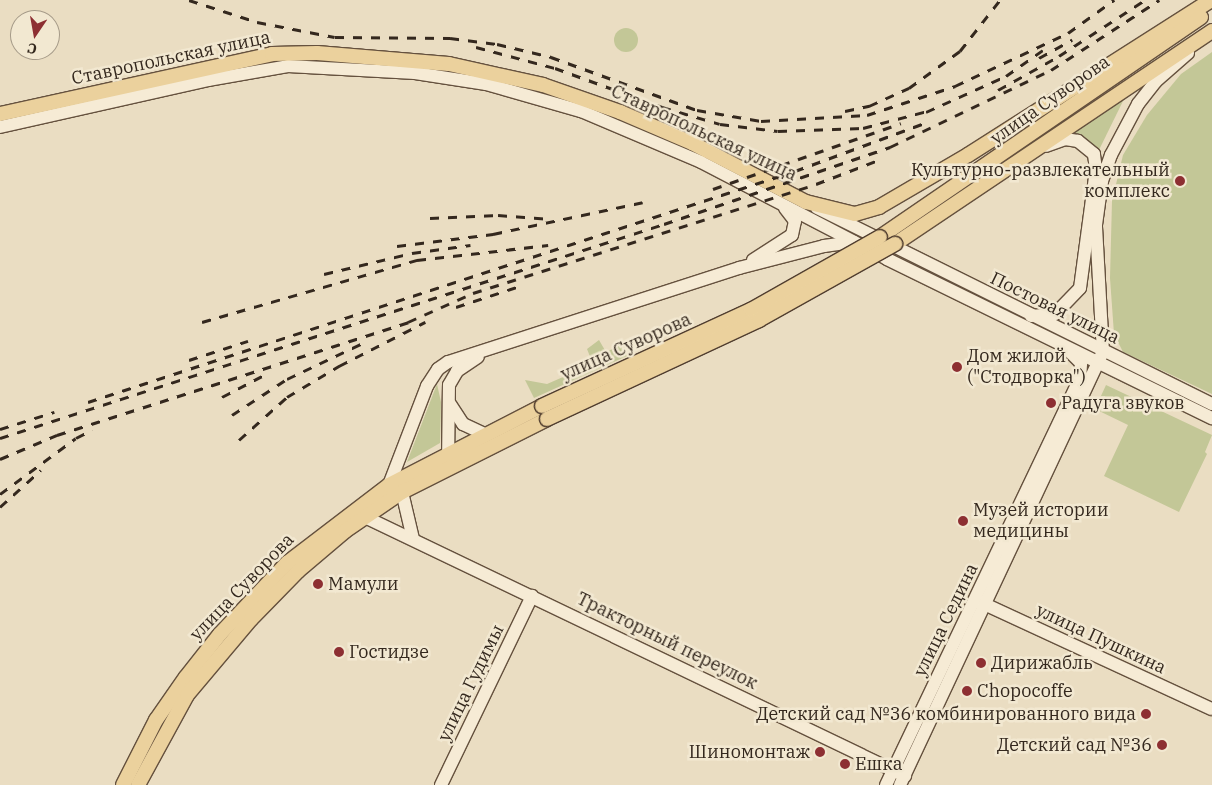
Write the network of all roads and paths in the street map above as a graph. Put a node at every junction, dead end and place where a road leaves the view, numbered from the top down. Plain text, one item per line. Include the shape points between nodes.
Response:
1 (1211, 0) edge
2 (1212, 9) edge
3 (1212, 31) edge
4 (0, 114) edge
5 (0, 127) edge
6 (1037, 150) junction
7 (1018, 154) junction
8 (773, 199) junction
9 (806, 202) junction
10 (854, 242) junction
11 (883, 242) joint
12 (739, 268) junction
13 (908, 270) joint
14 (1030, 316) junction
15 (1056, 341) junction
16 (497, 346) junction
17 (1101, 357) junction
18 (432, 377) junction
19 (450, 380) junction
20 (448, 401) junction
21 (1212, 404) edge
22 (1212, 418) edge
23 (484, 434) junction
24 (448, 452) junction
25 (448, 467) junction
26 (389, 485) junction
27 (402, 492) junction
28 (365, 517) junction
29 (413, 539) junction
30 (532, 596) junction
31 (981, 602) junction
32 (1212, 709) edge
33 (893, 770) junction
34 (902, 781) edge
35 (123, 785) edge
36 (138, 785) edge
37 (440, 785) edge
38 (886, 785) edge

1 - 9 main road, улица Суворова via 879,207 855,214
2 - 7 main road, улица Суворова
3 - 6 main road, улица Суворова
3 - 17 main road via 1155,82 1138,104 1102,181 1096,225
4 - 9 main road, Ставропольская улица via 272,54 317,53 439,63 517,78 620,112 692,143
5 - 8 main road, Ставропольская улица via 257,70 316,66 415,73 486,84 581,111 646,137
6 - 7 main road, улица Суворова
6 - 14 main road via 1073,139 1094,154 1096,169 1080,288 1055,314
7 - 23 main road, улица Суворова, bridge via 821,272 750,310
7 - 25 main road, улица Суворова, bridge via 895,244 789,305
8 - 10 main road, Ставропольская улица
8 - 12 main road, Ставропольская улица via 793,217 792,235
9 - 11 main road, Ставропольская улица
10 - 12 main road via 824,246
10 - 13 main road, Ставропольская улица
11 - 14 main road, Постовая улица
12 - 16 main road, улица Суворова
13 - 15 main road, Постовая улица
14 - 17 main road, Постовая улица
15 - 17 main road, Постовая улица
15 - 31 main road, улица Седина via 1079,360 1082,374
16 - 18 main road, улица Суворова via 448,362
16 - 19 main road
17 - 21 main road, Постовая улица
17 - 22 main road, Постовая улица
17 - 31 main road, улица Седина
18 - 19 main road via 444,376
18 - 26 main road
19 - 20 main road
20 - 23 main road via 463,424
20 - 24 main road
23 - 24 main road, улица Суворова
24 - 25 main road
24 - 26 main road, улица Суворова
25 - 27 main road, улица Суворова
26 - 35 main road, улица Суворова via 287,563 220,634 160,714
27 - 28 main road, улица Суворова
27 - 29 main road
28 - 29 main road, Тракторный переулок
28 - 36 main road, улица Суворова via 298,570 251,619 187,695
29 - 30 main road, Тракторный переулок
30 - 33 main road, Тракторный переулок
30 - 37 main road, улица Гудимы
31 - 32 main road, улица Пушкина
31 - 33 main road, улица Седина
31 - 34 main road, улица Седина
33 - 34 main road, Тракторный переулок
33 - 38 main road, улица Седина

